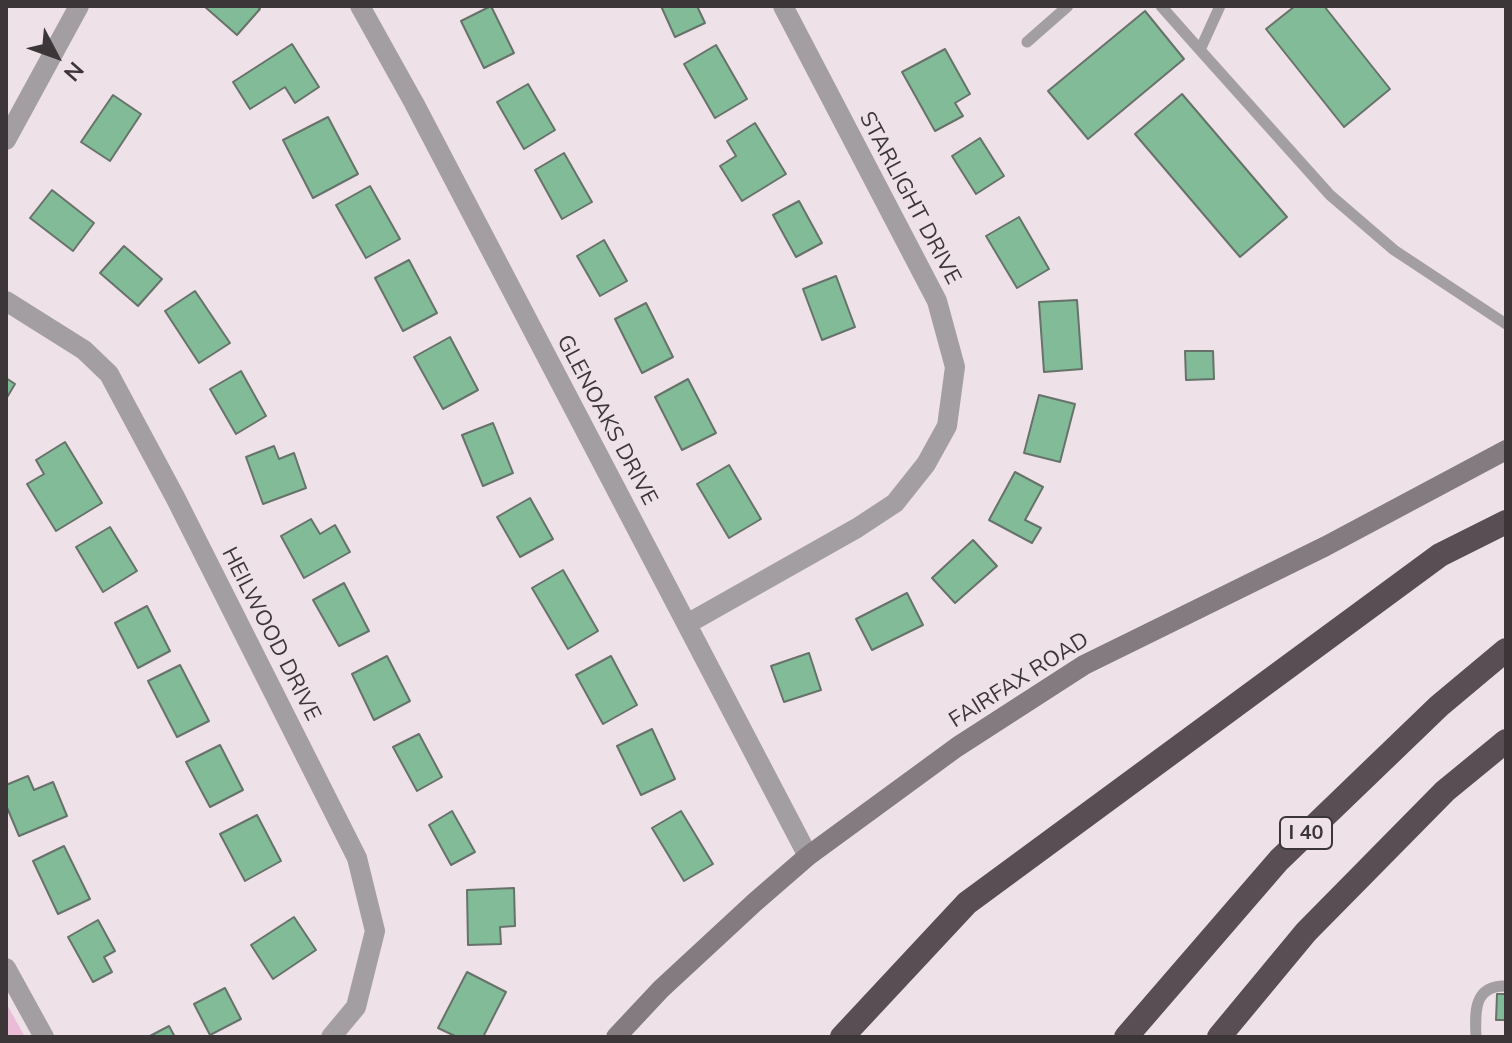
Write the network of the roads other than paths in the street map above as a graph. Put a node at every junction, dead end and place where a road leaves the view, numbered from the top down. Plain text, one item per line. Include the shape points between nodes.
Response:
1 (79, 6) edge
2 (360, 6) edge
3 (783, 6) edge
4 (1068, 6) edge
5 (1161, 6) edge
6 (1220, 6) edge
7 (1027, 42) dead end
8 (1200, 50) junction
9 (6, 140) edge
10 (6, 301) edge
11 (1506, 324) edge
12 (1506, 450) edge
13 (1506, 522) edge
14 (687, 624) junction
15 (1506, 650) edge
16 (1506, 741) edge
17 (808, 856) junction
18 (1306, 932) junction
19 (6, 968) edge
20 (1506, 986) edge
21 (44, 1037) edge
22 (331, 1037) edge
23 (616, 1037) edge
24 (842, 1037) edge
25 (1126, 1037) edge
26 (1219, 1037) edge
27 (1237, 1037) edge
28 (1476, 1037) edge

1 - 9 street
2 - 14 street, GLENOAKS DRIVE
3 - 14 street, STARLIGHT DRIVE via 937,301 955,367 947,426 895,503
4 - 7 lane
5 - 8 lane
6 - 8 lane
8 - 11 lane via 1330,195 1394,250
10 - 22 street, HEILWOOD DRIVE via 84,350 109,374 357,858 375,931 356,1007
12 - 17 street, FAIRFAX ROAD via 1084,665 957,747
13 - 24 highway via 1440,555 967,903
14 - 17 street, GLENOAKS DRIVE
15 - 25 highway, I 40 via 1439,706 1279,860
16 - 18 highway via 1445,791
17 - 23 street, FAIRFAX ROAD via 661,989
18 - 26 highway
18 - 27 highway
19 - 21 street
20 - 28 lane via 1483,993 1475,1008

